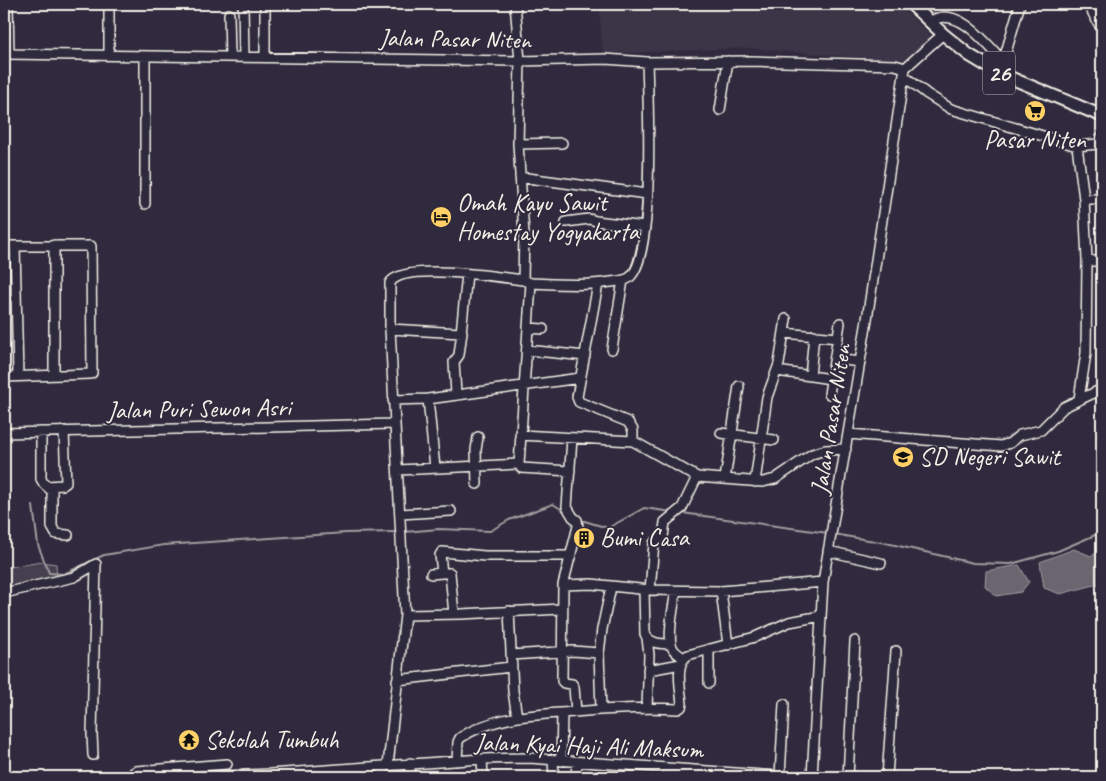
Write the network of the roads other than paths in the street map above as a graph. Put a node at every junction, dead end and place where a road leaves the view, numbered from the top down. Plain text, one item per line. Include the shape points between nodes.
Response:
1 (8, 4) edge
2 (110, 4) edge
3 (243, 4) edge
4 (264, 4) edge
5 (515, 4) edge
6 (911, 4) edge
7 (1020, 4) edge
8 (1088, 4) edge
9 (1102, 4) edge
10 (228, 14) dead end
11 (930, 22) junction
12 (1102, 30) edge
13 (943, 34) junction
14 (6, 54) edge
15 (109, 56) junction
16 (145, 56) junction
17 (230, 57) junction
18 (244, 57) junction
19 (265, 57) junction
20 (520, 61) junction
21 (728, 61) junction
22 (647, 62) junction
23 (1003, 62) junction
24 (905, 72) junction
25 (999, 73) junction
26 (720, 110) dead end
27 (1102, 116) edge
28 (1102, 136) edge
29 (562, 143) dead end
30 (518, 144) junction
31 (1077, 146) junction
32 (520, 177) junction
33 (647, 194) junction
34 (1084, 199) junction
35 (1102, 199) edge
36 (144, 204) dead end
37 (566, 222) dead end
38 (644, 227) junction
39 (54, 245) junction
40 (4, 246) edge
41 (15, 246) junction
42 (1088, 260) junction
43 (1102, 262) edge
44 (467, 274) junction
45 (623, 280) junction
46 (527, 282) junction
47 (598, 284) junction
48 (786, 319) dead end
49 (840, 323) dead end
50 (528, 328) junction
51 (390, 329) junction
52 (543, 329) dead end
53 (462, 332) junction
54 (784, 333) junction
55 (814, 335) junction
56 (838, 338) junction
57 (612, 348) dead end
58 (527, 350) junction
59 (584, 356) junction
60 (835, 358) junction
61 (860, 362) junction
62 (777, 371) junction
63 (54, 375) junction
64 (4, 376) edge
65 (18, 376) junction
66 (810, 376) junction
67 (580, 378) junction
68 (831, 379) junction
69 (524, 385) junction
70 (739, 386) dead end
71 (1102, 389) edge
72 (456, 394) junction
73 (829, 394) dead end
74 (428, 399) junction
75 (1079, 399) junction
76 (394, 400) junction
77 (395, 424) junction
78 (64, 431) junction
79 (4, 432) edge
80 (42, 432) junction
81 (721, 433) dead end
82 (732, 434) junction
83 (848, 434) junction
84 (520, 435) junction
85 (478, 437) dead end
86 (760, 438) junction
87 (572, 439) junction
88 (774, 440) dead end
89 (633, 441) junction
90 (846, 449) junction
91 (519, 464) junction
92 (476, 466) junction
93 (435, 468) junction
94 (398, 470) junction
95 (570, 471) junction
96 (697, 477) junction
97 (725, 479) junction
98 (755, 482) junction
99 (477, 484) dead end
100 (47, 486) junction
101 (451, 511) dead end
102 (400, 514) junction
103 (68, 535) dead end
104 (828, 551) junction
105 (571, 556) junction
106 (881, 563) dead end
107 (442, 573) junction
108 (431, 574) dead end
109 (823, 582) junction
110 (563, 585) junction
111 (611, 587) junction
112 (647, 590) junction
113 (676, 591) junction
114 (721, 591) junction
115 (4, 593) edge
116 (562, 609) junction
117 (509, 611) junction
118 (454, 614) junction
119 (405, 615) junction
120 (821, 616) junction
121 (647, 638) junction
122 (856, 641) dead end
123 (672, 644) junction
124 (728, 645) junction
125 (710, 649) junction
126 (896, 651) dead end
127 (562, 652) junction
128 (599, 653) junction
129 (511, 655) junction
130 (683, 661) junction
131 (511, 667) junction
132 (648, 670) junction
133 (396, 680) junction
134 (709, 683) dead end
135 (784, 704) dead end
136 (647, 708) junction
137 (601, 710) junction
138 (576, 712) junction
139 (562, 713) junction
140 (517, 717) junction
141 (94, 755) dead end
142 (482, 759) junction
143 (557, 760) junction
144 (457, 761) junction
145 (577, 762) junction
146 (410, 763) junction
147 (227, 764) dead end
148 (386, 766) junction
149 (170, 773) edge
150 (680, 773) edge
151 (699, 773) edge
152 (306, 774) edge
153 (270, 776) edge
154 (780, 776) edge
155 (132, 777) edge
156 (205, 777) edge
157 (384, 777) edge
158 (410, 777) edge
159 (483, 777) edge
160 (554, 777) edge
161 (576, 777) edge
162 (792, 777) edge
163 (812, 777) edge
164 (848, 777) edge
165 (887, 777) edge

1 - 14 street
2 - 15 street
3 - 18 street
4 - 19 street
5 - 20 street
6 - 11 main road, 26
7 - 23 street
8 - 9 street
8 - 12 street
10 - 17 street
11 - 13 main road, 26
11 - 23 street via 937,17 952,18 970,28
13 - 24 street
13 - 25 main road, 26
14 - 15 street, Jalan Pasar Niten
15 - 16 street, Jalan Pasar Niten
16 - 17 street, Jalan Pasar Niten
16 - 36 street
17 - 18 street, Jalan Pasar Niten
18 - 19 street, Jalan Pasar Niten
19 - 20 street, Jalan Pasar Niten
20 - 22 street, Jalan Pasar Niten via 605,59
20 - 30 street
21 - 22 street, Jalan Pasar Niten
21 - 24 street, Jalan Pasar Niten via 895,65
21 - 26 street
22 - 33 street
23 - 25 street
24 - 31 street via 927,94 951,109
24 - 61 street, Jalan Pasar Niten
25 - 27 main road, 26
28 - 31 street via 1098,144
29 - 30 street
30 - 32 street
31 - 34 street
32 - 33 street
32 - 46 street
33 - 38 street
34 - 35 street
34 - 42 street
37 - 38 street via 589,219
38 - 45 street via 639,263 635,272
39 - 41 street
39 - 63 street
39 - 63 street via 91,246 92,363 90,374
40 - 41 street
41 - 65 street
42 - 43 street
42 - 75 street via 1086,353
44 - 46 street
44 - 51 street via 411,273 392,280 389,287
44 - 53 street
45 - 47 street
45 - 57 street
46 - 47 street
46 - 50 street
47 - 59 street
48 - 54 street
49 - 56 street
50 - 52 street
50 - 58 street
51 - 53 street
51 - 76 street
53 - 72 street via 459,355 454,362
54 - 55 street
54 - 62 street
55 - 56 street
55 - 66 street
56 - 60 street
58 - 59 street
58 - 69 street
59 - 67 street
60 - 61 street
60 - 68 street
61 - 83 street, Jalan Pasar Niten
62 - 66 street
62 - 86 street via 766,397
63 - 65 street
64 - 65 street
66 - 68 street
67 - 69 street
67 - 89 street via 579,402 628,422 633,430
68 - 73 street
69 - 72 street
69 - 84 street
70 - 82 street
71 - 75 street
72 - 74 street
74 - 76 street
74 - 93 street
75 - 83 street via 1060,410 1041,430 1020,435 1005,445
76 - 77 street
77 - 78 street, Jalan Puri Sewon Asri
77 - 94 street
78 - 80 street, Jalan Puri Sewon Asri
78 - 100 street via 66,482
79 - 80 street, Jalan Puri Sewon Asri
80 - 100 street via 42,479
81 - 82 street
82 - 86 street
82 - 97 street
83 - 90 street, Jalan Pasar Niten
84 - 87 street
84 - 91 street
85 - 92 street
86 - 88 street
86 - 98 street
87 - 89 street
87 - 95 street
89 - 96 street
90 - 98 street via 818,452 772,480
90 - 104 street, Jalan Pasar Niten
91 - 92 street
91 - 95 street via 521,468
92 - 93 street
92 - 99 street
93 - 94 street
94 - 102 street
95 - 105 street via 567,507 578,526
96 - 97 street
96 - 112 street via 682,508 665,522 663,538 653,544
97 - 98 street
100 - 103 street via 52,491 54,531 58,535
101 - 102 street
102 - 119 street
104 - 106 street
104 - 109 street, Jalan Pasar Niten
105 - 107 street via 485,556 444,551 440,555
105 - 110 street
107 - 108 street
107 - 118 street via 450,572
109 - 114 street
109 - 120 street, Jalan Pasar Niten
110 - 111 street
110 - 116 street
111 - 112 street
111 - 128 street
112 - 113 street
112 - 121 street
113 - 114 street
113 - 123 street
114 - 124 street
115 - 141 street via 74,577 96,564
116 - 117 street
116 - 127 street
117 - 118 street
117 - 129 street
118 - 119 street
119 - 133 street
120 - 124 street via 780,625 755,638
120 - 163 street, Jalan Pasar Niten
121 - 123 street
121 - 132 street
122 - 164 street
123 - 130 street
124 - 125 street
125 - 130 street via 688,655
125 - 134 street
126 - 165 street
127 - 128 street
127 - 129 street
127 - 138 street via 562,681 574,687
128 - 137 street
129 - 131 street
130 - 132 street
130 - 136 street via 681,707
131 - 133 street
131 - 140 street
132 - 136 street
133 - 148 street
135 - 154 street
136 - 137 street
137 - 138 street
138 - 139 street
139 - 140 street
139 - 143 street
140 - 144 street via 489,723 462,736 458,742
142 - 143 street, Jalan Kyai Haji Ali Maksum
142 - 144 street, Jalan Kyai Haji Ali Maksum
142 - 159 street
143 - 145 street, Jalan Kyai Haji Ali Maksum
143 - 160 street
144 - 146 street, Jalan Kyai Haji Ali Maksum
145 - 150 street, Jalan Kyai Haji Ali Maksum
145 - 161 street
146 - 148 street, Jalan Kyai Haji Ali Maksum
146 - 158 street
147 - 149 street
148 - 152 street, Jalan Kyai Haji Ali Maksum
148 - 157 street
149 - 155 street via 136,771
150 - 151 street, Jalan Kyai Haji Ali Maksum
151 - 154 street, Jalan Kyai Haji Ali Maksum
152 - 153 street, Jalan Kyai Haji Ali Maksum
153 - 156 street, Jalan Kyai Haji Ali Maksum
154 - 162 street, Jalan Kyai Haji Ali Maksum

